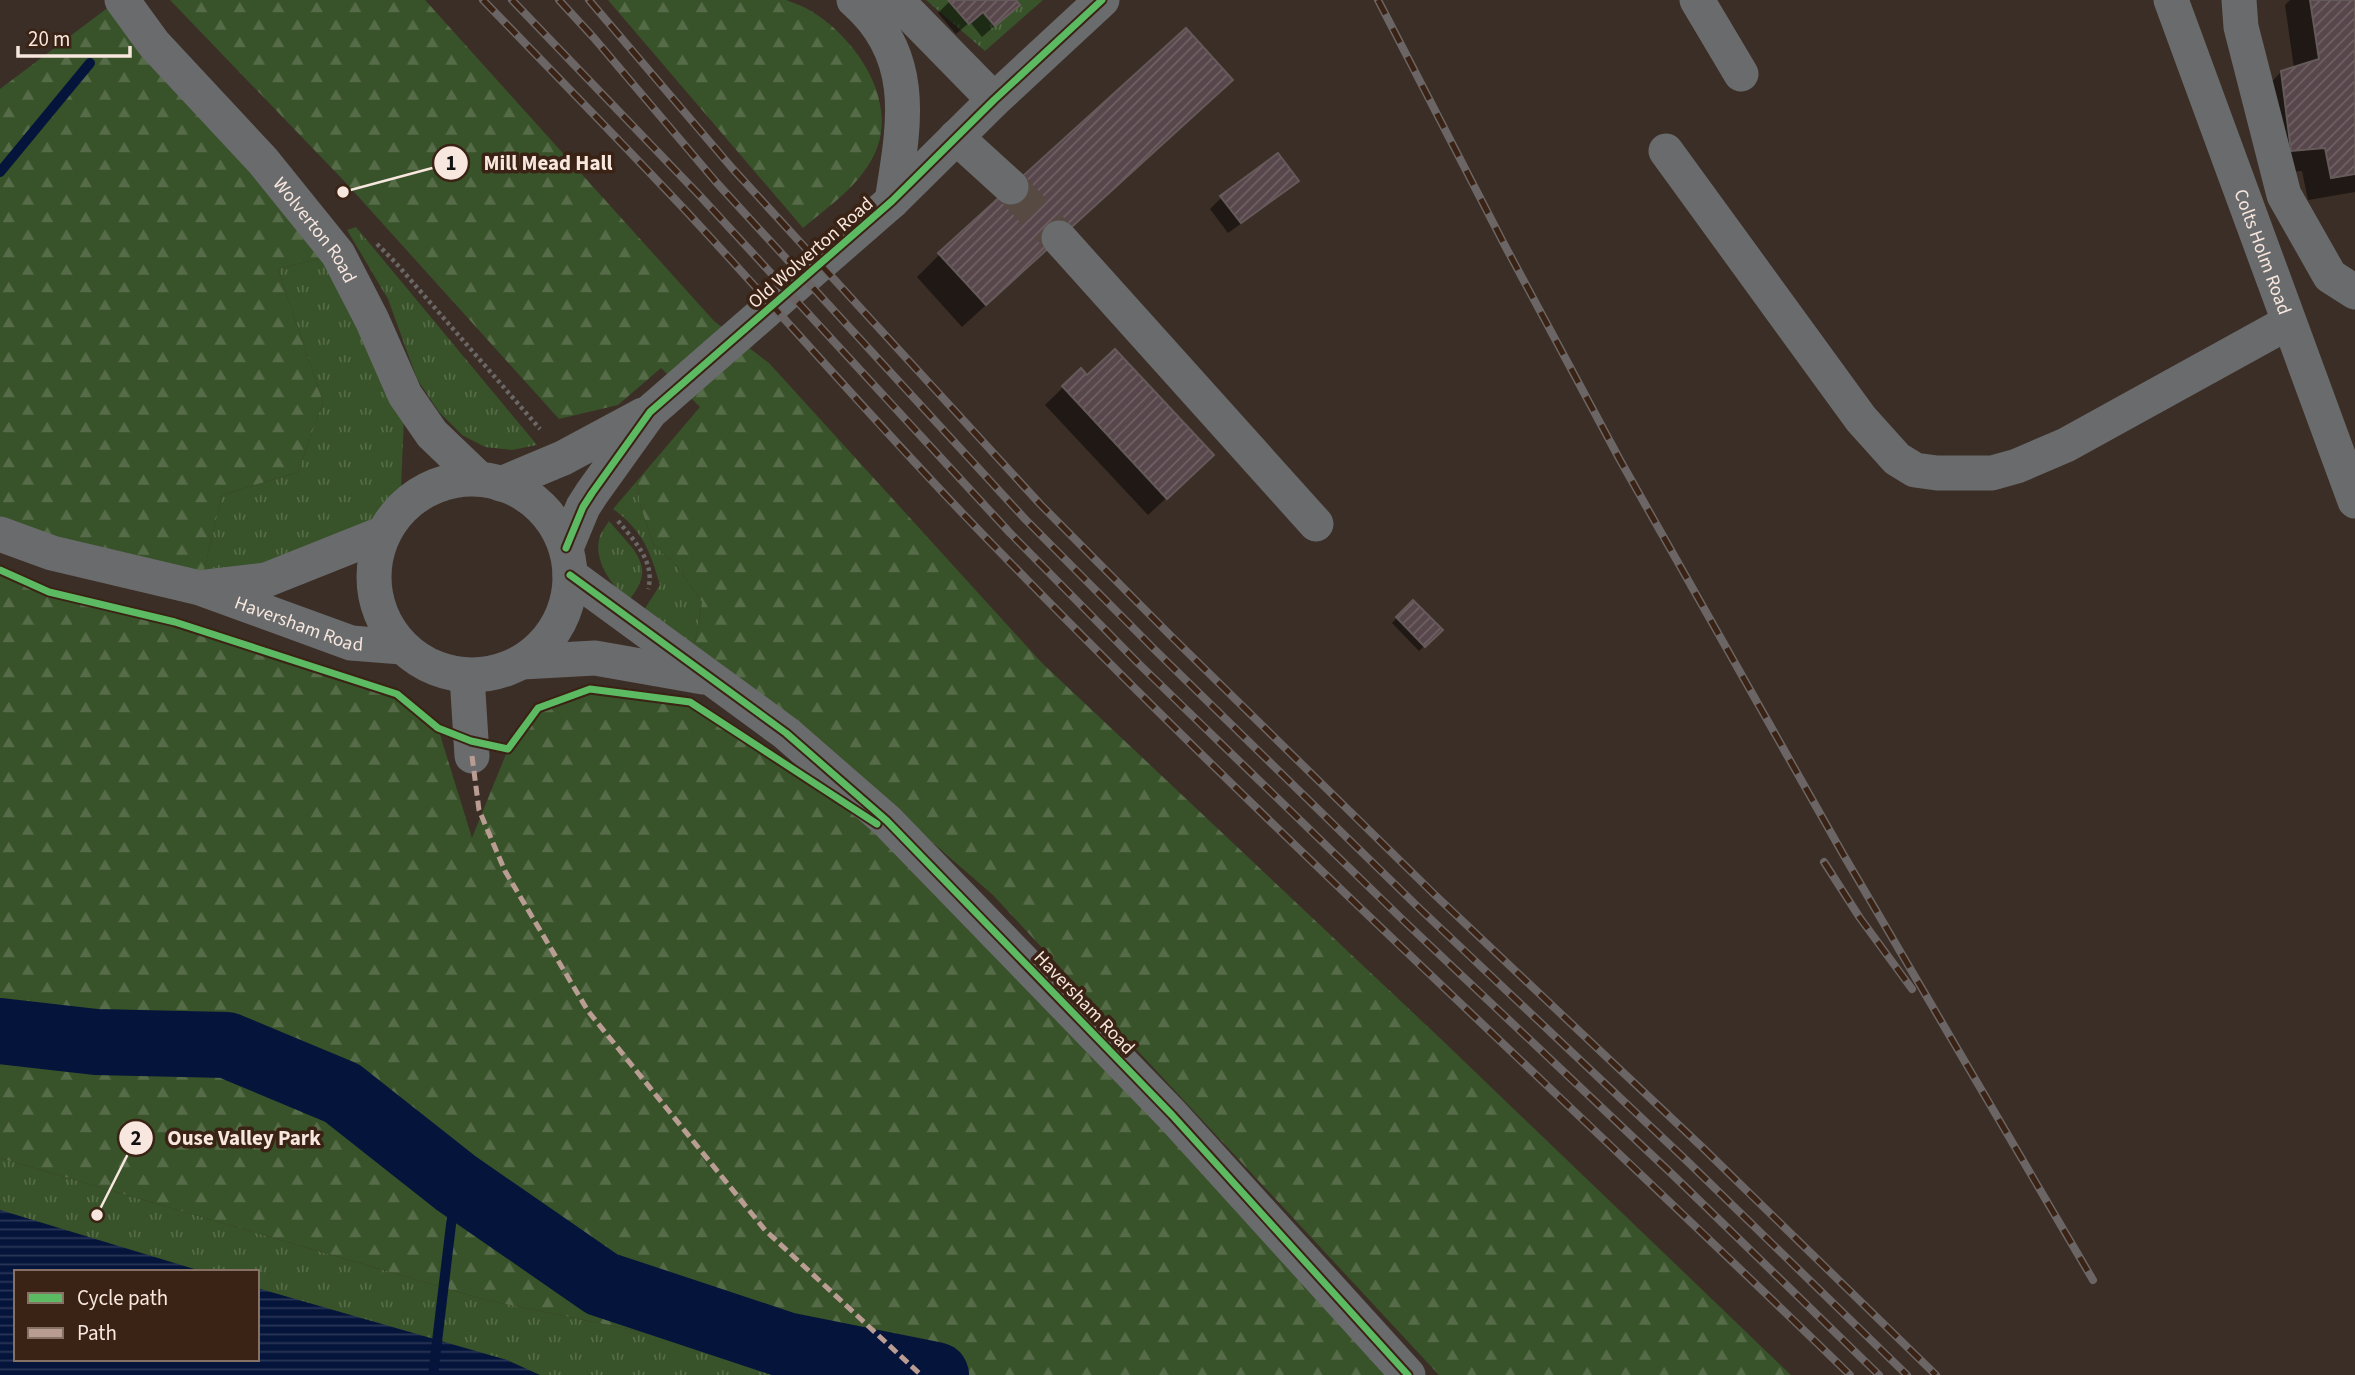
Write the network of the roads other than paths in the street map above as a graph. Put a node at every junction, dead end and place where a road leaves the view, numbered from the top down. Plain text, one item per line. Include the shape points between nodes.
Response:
1 (122, 0) edge
2 (854, 0) edge
3 (891, 0) edge
4 (1102, 0) edge
5 (1696, 0) edge
6 (2171, 0) edge
7 (2239, 0) edge
8 (1741, 74) dead end
9 (994, 100) junction
10 (956, 137) junction
11 (1666, 151) dead end
12 (1011, 187) tunnel mouth
13 (892, 201) junction
14 (1059, 238) tunnel mouth
15 (2355, 292) edge
16 (2289, 322) junction
17 (650, 412) junction
18 (490, 482) junction
19 (2355, 501) edge
20 (1316, 524) dead end
21 (384, 533) junction
22 (0, 534) edge
23 (568, 561) junction
24 (201, 588) junction
25 (402, 647) junction
26 (522, 662) junction
27 (467, 676) junction
28 (713, 679) junction
29 (472, 756) dead end
30 (1408, 1375) edge

1 - 18 street, Wolverton Road via 338,254 405,395 432,434
2 - 13 street via 891,45 899,73 904,110
3 - 9 street
4 - 9 street, Old Wolverton Road
5 - 8 street
6 - 16 street, Colts Holm Road
7 - 15 street via 2241,27 2284,195 2330,276
9 - 10 street, Old Wolverton Road
10 - 12 street
10 - 13 street, Old Wolverton Road
11 - 16 street via 1861,419 1897,458 1915,470 1992,473 2017,466 2066,445
13 - 17 street, Old Wolverton Road
14 - 20 street
16 - 19 street, Colts Holm Road
17 - 18 street, Old Wolverton Road via 563,458
17 - 23 street, Old Wolverton Road via 583,508
18 - 21 street via 436,486 416,496
18 - 23 street via 519,491 534,502 559,530
21 - 24 street, Haversham Road via 266,580
21 - 25 street via 373,573 374,593 389,631
22 - 24 street, Haversham Road via 52,553
23 - 26 street via 569,595 563,615 539,650
23 - 28 street, Haversham Road via 625,615
24 - 25 street, Haversham Road via 351,643
25 - 27 street via 432,667
26 - 27 street via 496,673
26 - 28 street via 595,658
27 - 29 street
28 - 30 street, Haversham Road via 786,733 897,830 1172,1115

